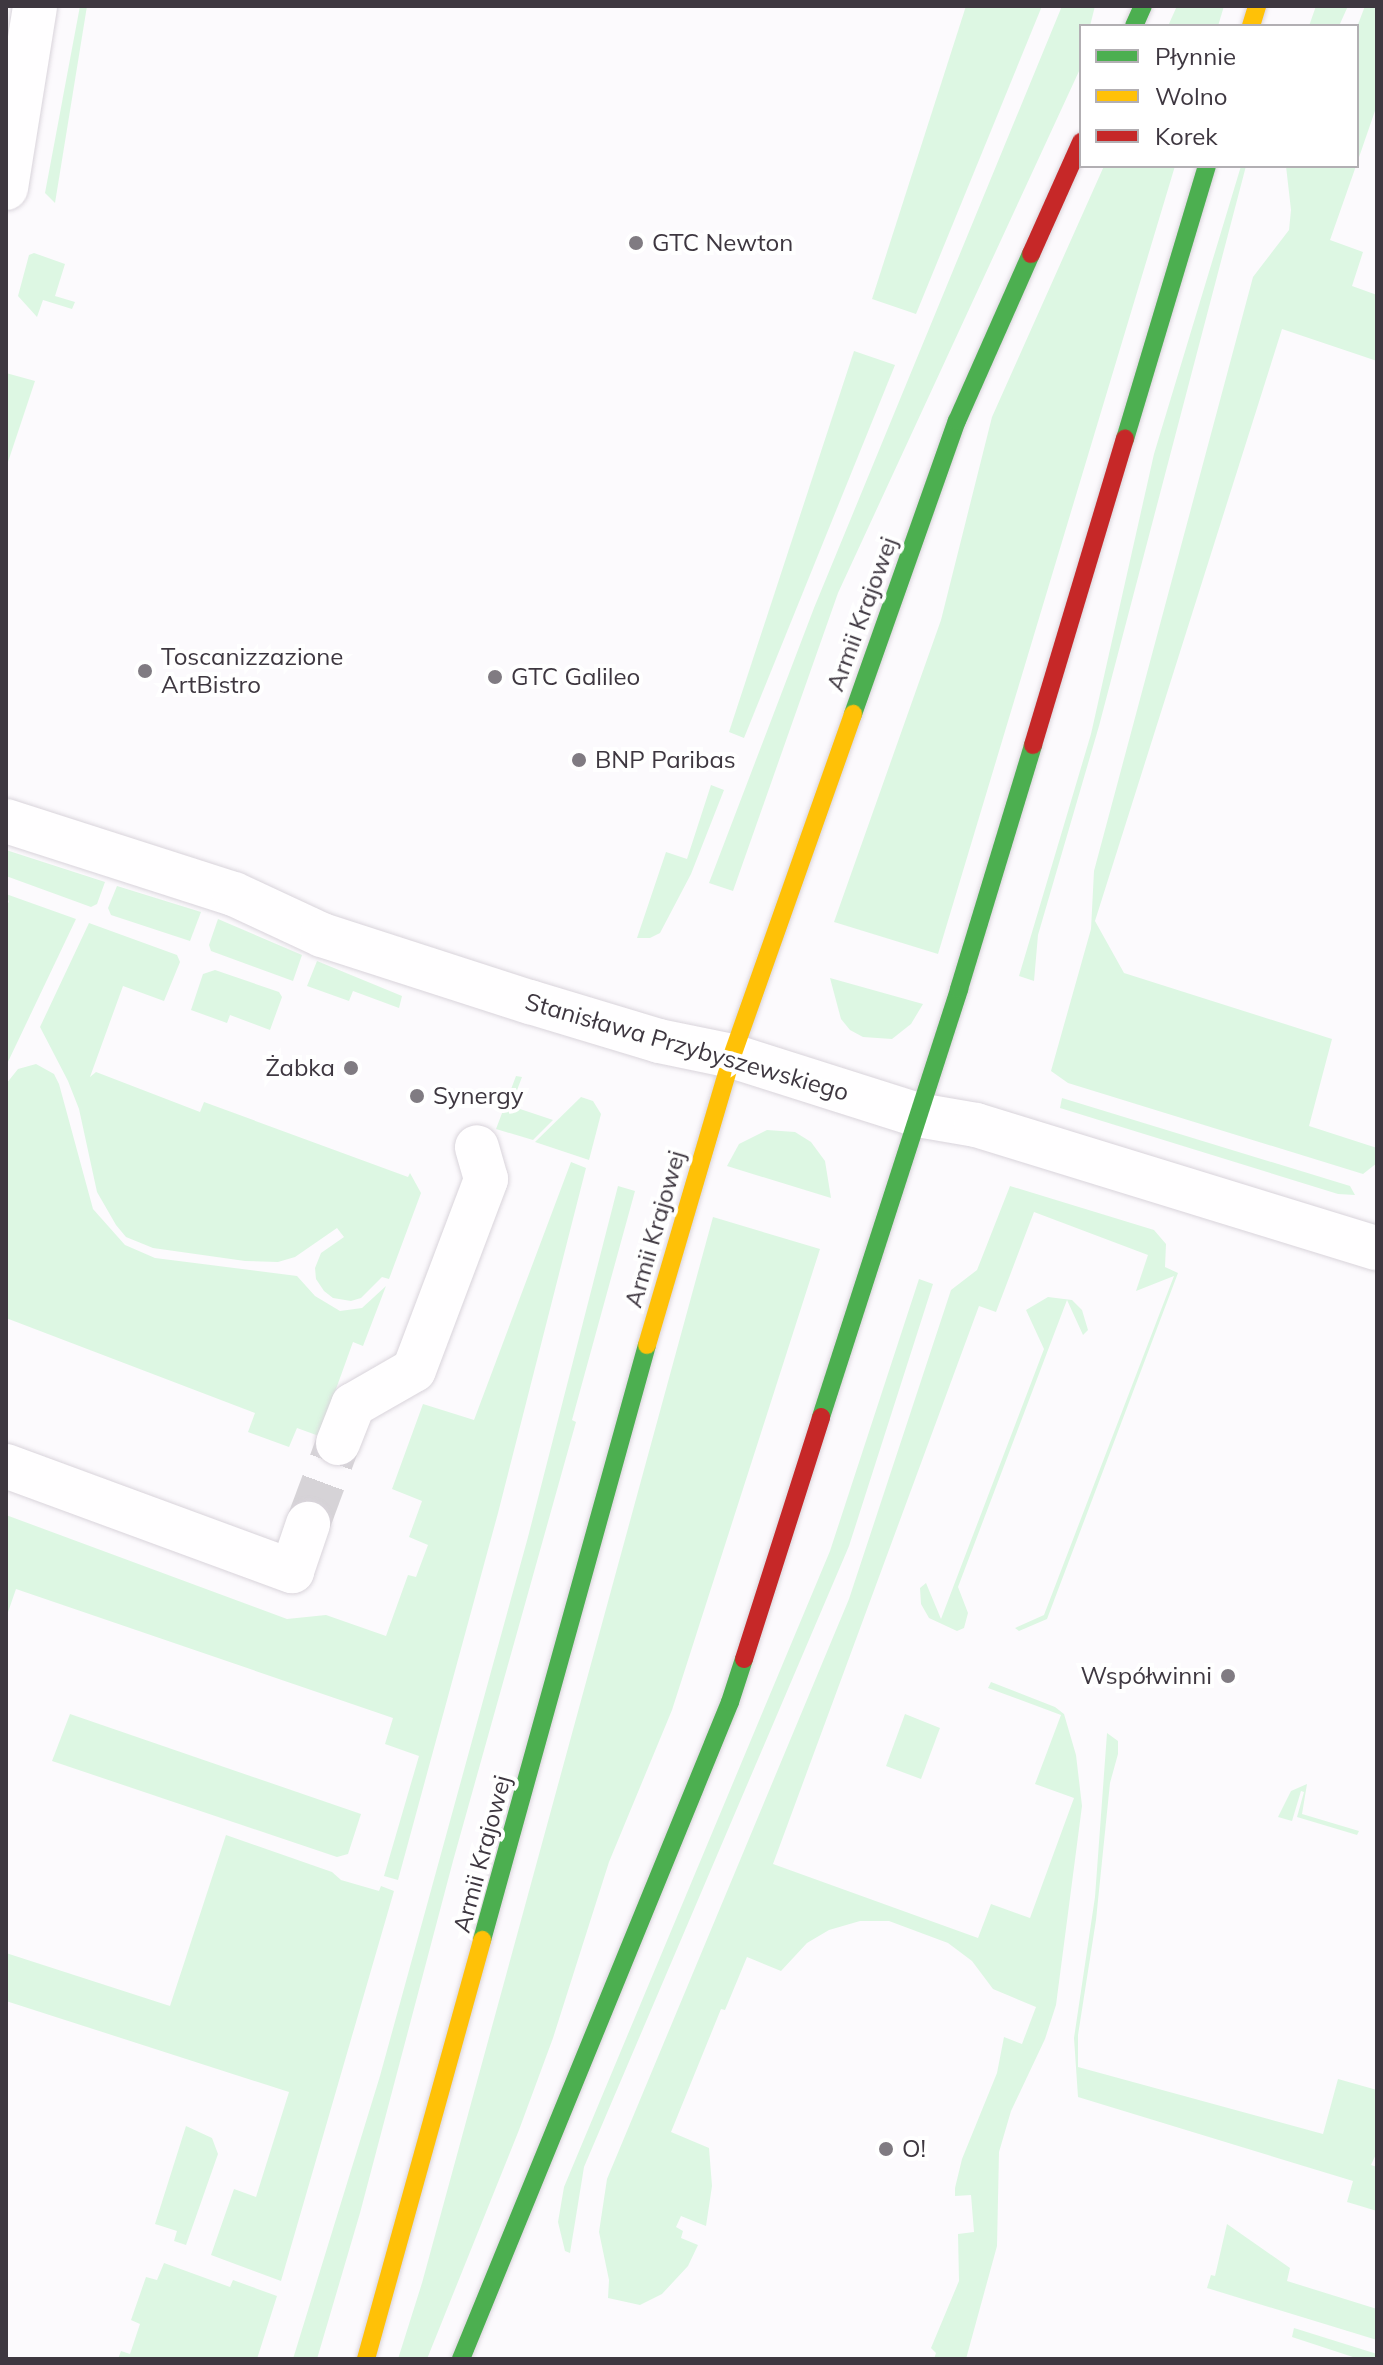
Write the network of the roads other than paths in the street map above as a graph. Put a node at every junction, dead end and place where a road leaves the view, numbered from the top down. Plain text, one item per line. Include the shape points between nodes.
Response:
1 (35, 6) edge
2 (1079, 146) edge
3 (9, 165) edge
4 (1206, 168) edge
5 (6, 821) edge
6 (732, 1056) junction
7 (918, 1115) junction
8 (477, 1147) dead end
9 (1377, 1248) edge
10 (338, 1443) tunnel mouth
11 (6, 1466) edge
12 (308, 1524) tunnel mouth
13 (366, 2359) edge
14 (461, 2359) edge

1 - 3 street
2 - 6 main road, Armii Krajowej via 957,421
4 - 7 main road
5 - 6 street, Stanisława Przybyszewskiego via 234,894 322,935 515,998 659,1041
6 - 7 street, Stanisława Przybyszewskiego
6 - 13 main road, Armii Krajowej via 692,1182
7 - 9 street, Stanisława Przybyszewskiego via 976,1125
7 - 14 main road via 717,1739
8 - 10 street via 486,1179 414,1370 353,1405
11 - 12 street via 292,1571

